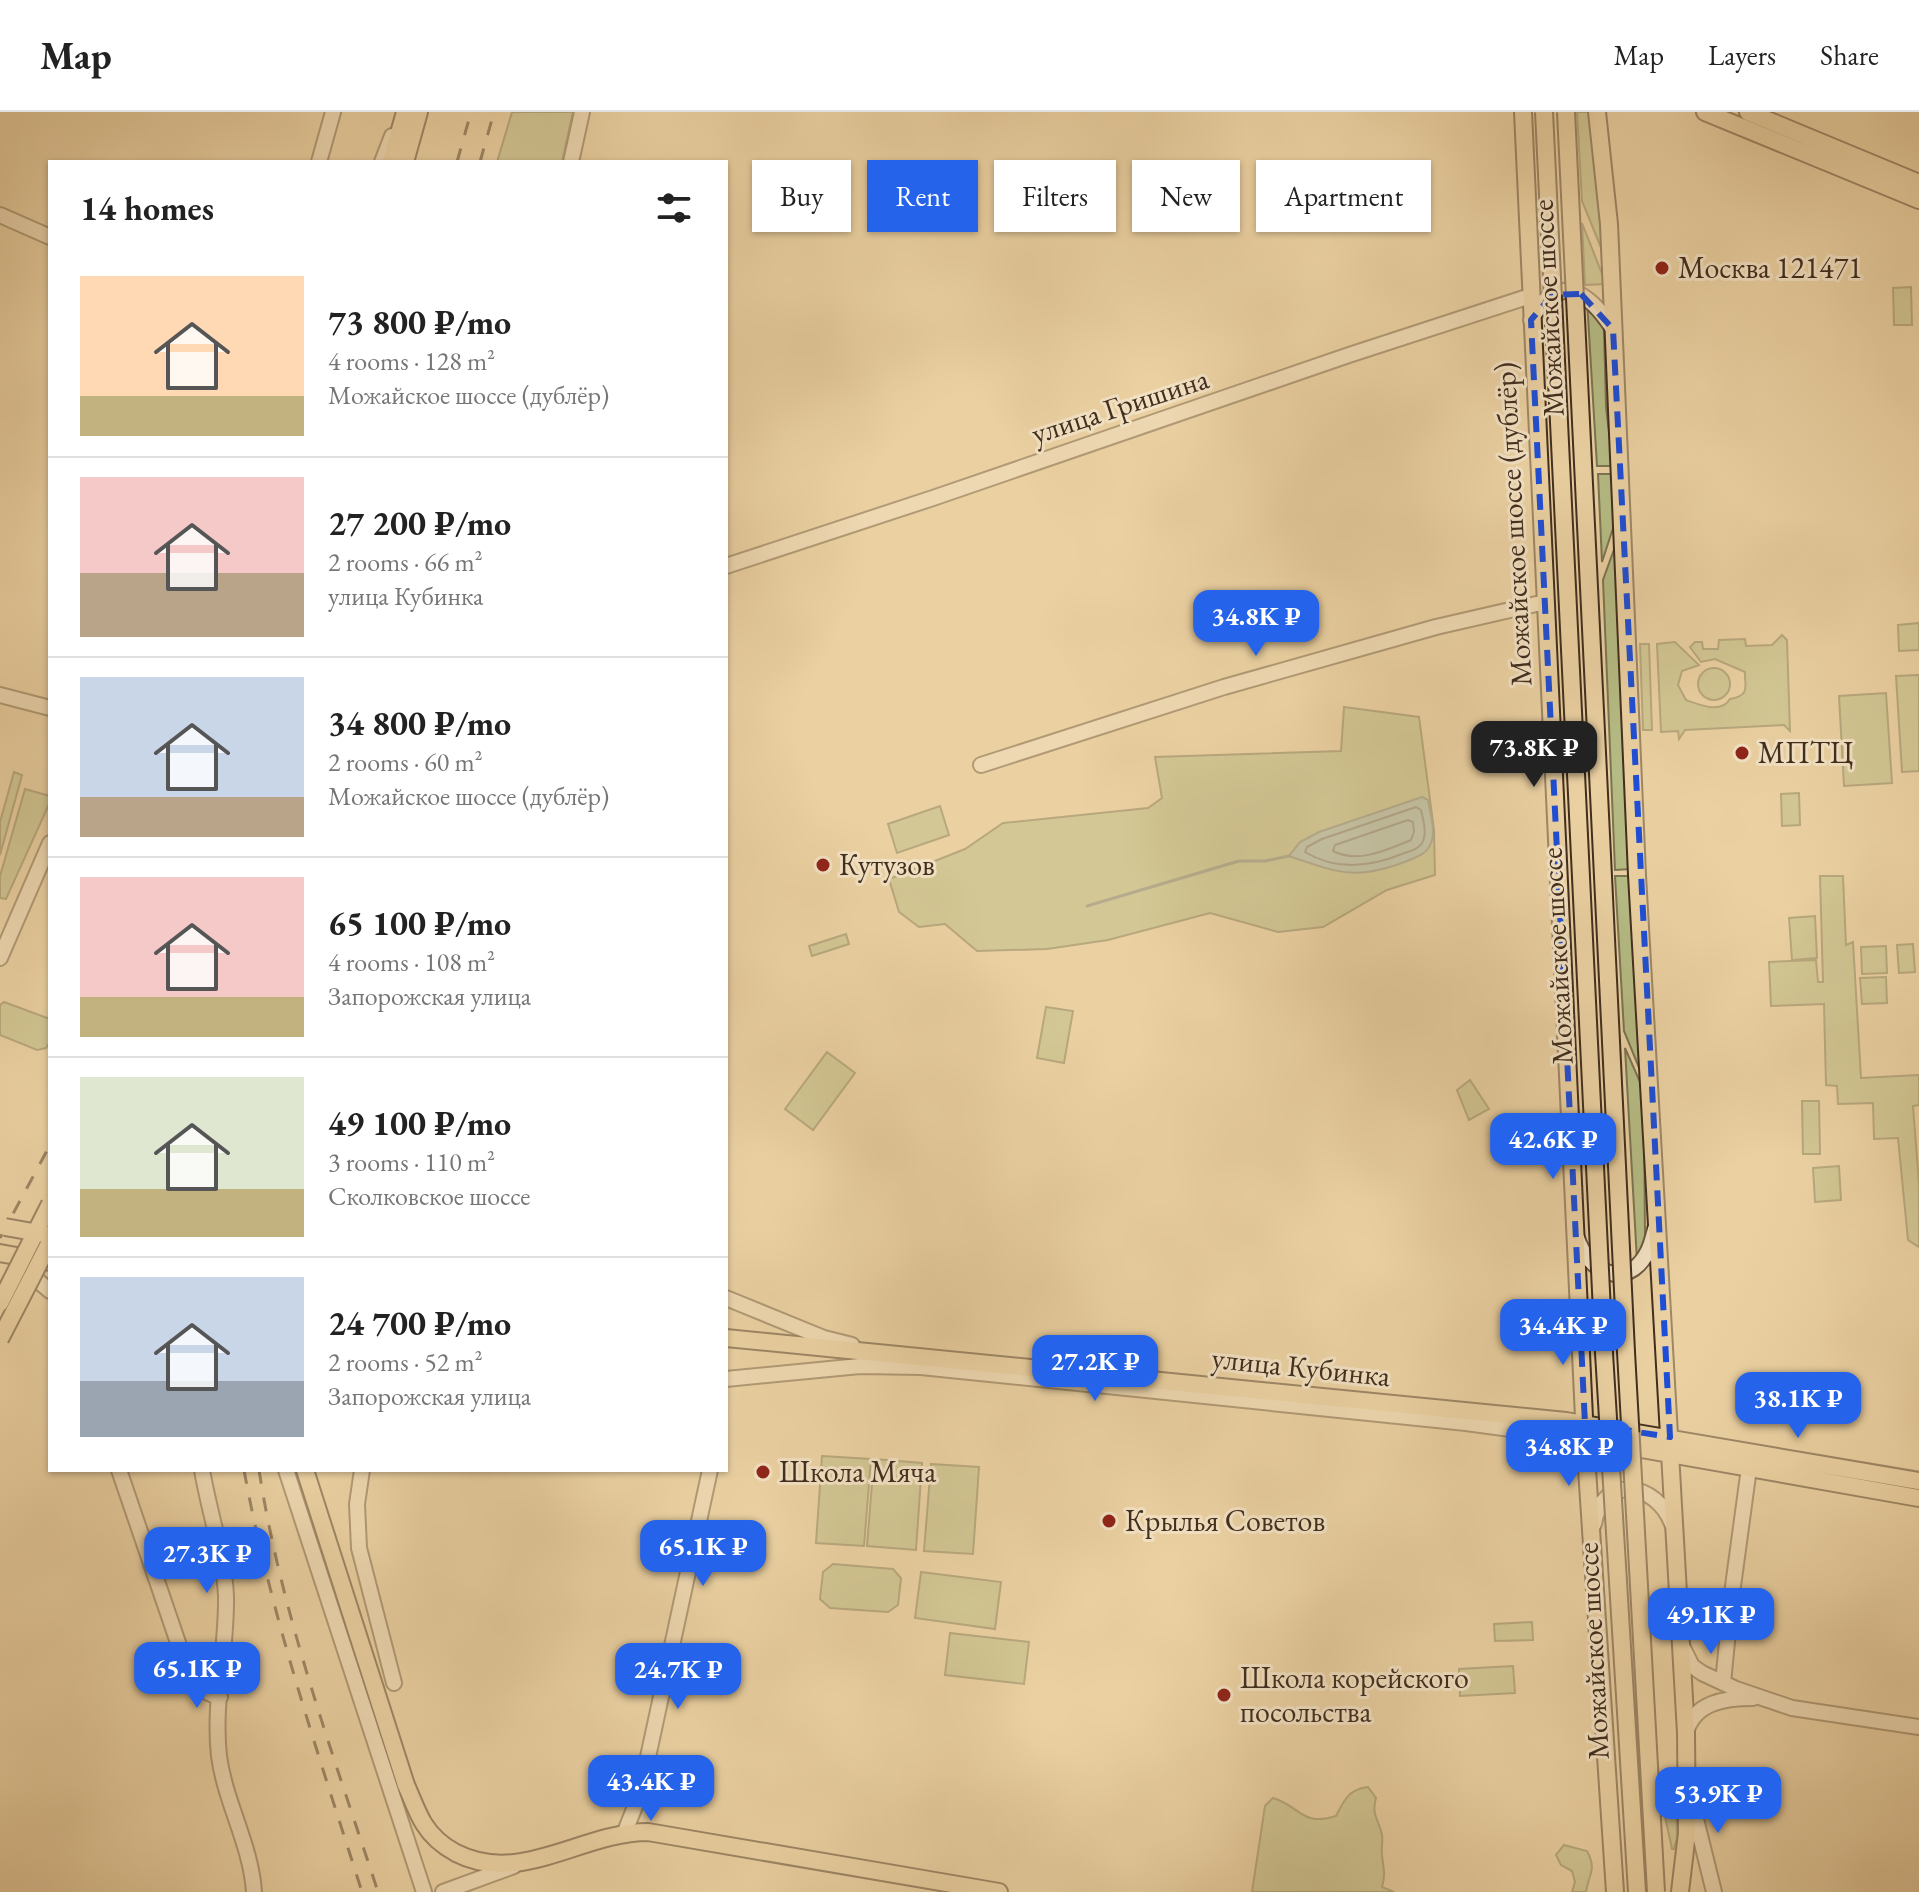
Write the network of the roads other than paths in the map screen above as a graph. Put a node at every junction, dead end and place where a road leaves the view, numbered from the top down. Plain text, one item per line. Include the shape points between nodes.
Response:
1 (333, 112) edge
2 (403, 112) edge
3 (419, 112) edge
4 (582, 112) edge
5 (1523, 112) edge
6 (1544, 112) edge
7 (1566, 112) edge
8 (1597, 112) edge
9 (1705, 112) edge
10 (1748, 112) edge
11 (320, 160) edge
12 (383, 160) edge
13 (391, 160) edge
14 (406, 160) edge
15 (571, 160) edge
16 (1919, 183) edge
17 (1919, 200) edge
18 (0, 215) edge
19 (48, 236) edge
20 (1530, 296) junction
21 (1531, 320) junction
22 (1613, 329) junction
23 (728, 565) edge
24 (1545, 602) junction
25 (0, 695) edge
26 (48, 707) edge
27 (981, 765) dead end
28 (48, 848) edge
29 (0, 958) edge
30 (48, 1208) edge
31 (1657, 1221) junction
32 (0, 1226) edge
33 (48, 1234) edge
34 (1576, 1234) junction
35 (48, 1246) edge
36 (0, 1256) edge
37 (48, 1262) edge
38 (48, 1289) edge
39 (728, 1299) edge
40 (0, 1303) edge
41 (728, 1338) edge
42 (0, 1339) edge
43 (896, 1354) junction
44 (728, 1379) edge
45 (1585, 1432) junction
46 (1671, 1445) junction
47 (1749, 1468) junction
48 (120, 1472) edge
49 (202, 1472) edge
50 (287, 1472) edge
51 (306, 1472) edge
52 (362, 1472) edge
53 (710, 1472) edge
54 (1919, 1481) edge
55 (1919, 1498) edge
56 (1592, 1534) junction
57 (1676, 1535) junction
58 (1681, 1644) junction
59 (394, 1683) dead end
60 (1723, 1683) junction
61 (220, 1697) junction
62 (1761, 1698) junction
63 (1919, 1727) edge
64 (1686, 1733) junction
65 (1688, 1789) junction
66 (640, 1794) junction
67 (624, 1834) junction
68 (659, 1834) junction
69 (524, 1863) junction
70 (417, 1869) junction
71 (448, 1889) edge
72 (254, 1892) edge
73 (424, 1892) edge
74 (999, 1892) edge
75 (1615, 1892) edge
76 (1637, 1892) edge
77 (1656, 1892) edge
78 (1680, 1892) edge
79 (1714, 1892) edge

1 - 11 street
2 - 12 street
2 - 13 main road
3 - 14 main road
4 - 15 street
5 - 20 main road, Можайское шоссе (дублёр)
6 - 76 main road, Можайское шоссе, bridge via 1605,1369
7 - 77 main road, Можайское шоссе, bridge
8 - 22 main road
9 - 17 main road
10 - 16 main road
18 - 19 street
20 - 21 main road, Можайское шоссе (дублёр)
20 - 23 street, улица Гришина
21 - 22 street via 1544,300 1571,292 1592,300
21 - 24 main road, Можайское шоссе (дублёр)
22 - 31 main road
24 - 27 street via 1224,687
24 - 34 main road, Можайское шоссе (дублёр)
25 - 26 street
28 - 29 street
30 - 40 main road, bridge
31 - 34 street via 1648,1252 1627,1273 1601,1271 1581,1251
31 - 46 main road
32 - 33 main road, bridge
34 - 45 main road, Можайское шоссе (дублёр)
35 - 42 main road, bridge
36 - 37 main road, bridge
36 - 38 street, bridge
39 - 43 street via 824,1338
41 - 43 main road, улица Кубинка
43 - 45 main road, улица Кубинка
44 - 45 street via 860,1366 921,1367
45 - 46 main road, улица Кубинка
45 - 56 main road, Можайское шоссе (дублёр)
46 - 47 main road
46 - 54 main road
46 - 57 main road
47 - 55 main road
47 - 60 street
48 - 61 street via 193,1682
49 - 61 street via 226,1594
50 - 70 street
51 - 69 main road via 406,1785 423,1823 446,1848 464,1857
52 - 59 street via 359,1548
53 - 66 street
56 - 57 street via 1601,1501 1624,1489 1639,1490 1664,1506
56 - 75 main road, Можайское шоссе (дублёр)
57 - 58 main road
58 - 60 street via 1692,1666
58 - 64 main road
60 - 62 street
61 - 72 street via 219,1757
62 - 63 street via 1808,1712
62 - 64 street via 1707,1706 1692,1717
64 - 65 main road
65 - 78 main road
65 - 79 street
66 - 67 street
66 - 68 street via 645,1822
67 - 68 main road
67 - 69 main road
68 - 74 main road
69 - 71 street
70 - 71 street via 429,1885
70 - 73 street

